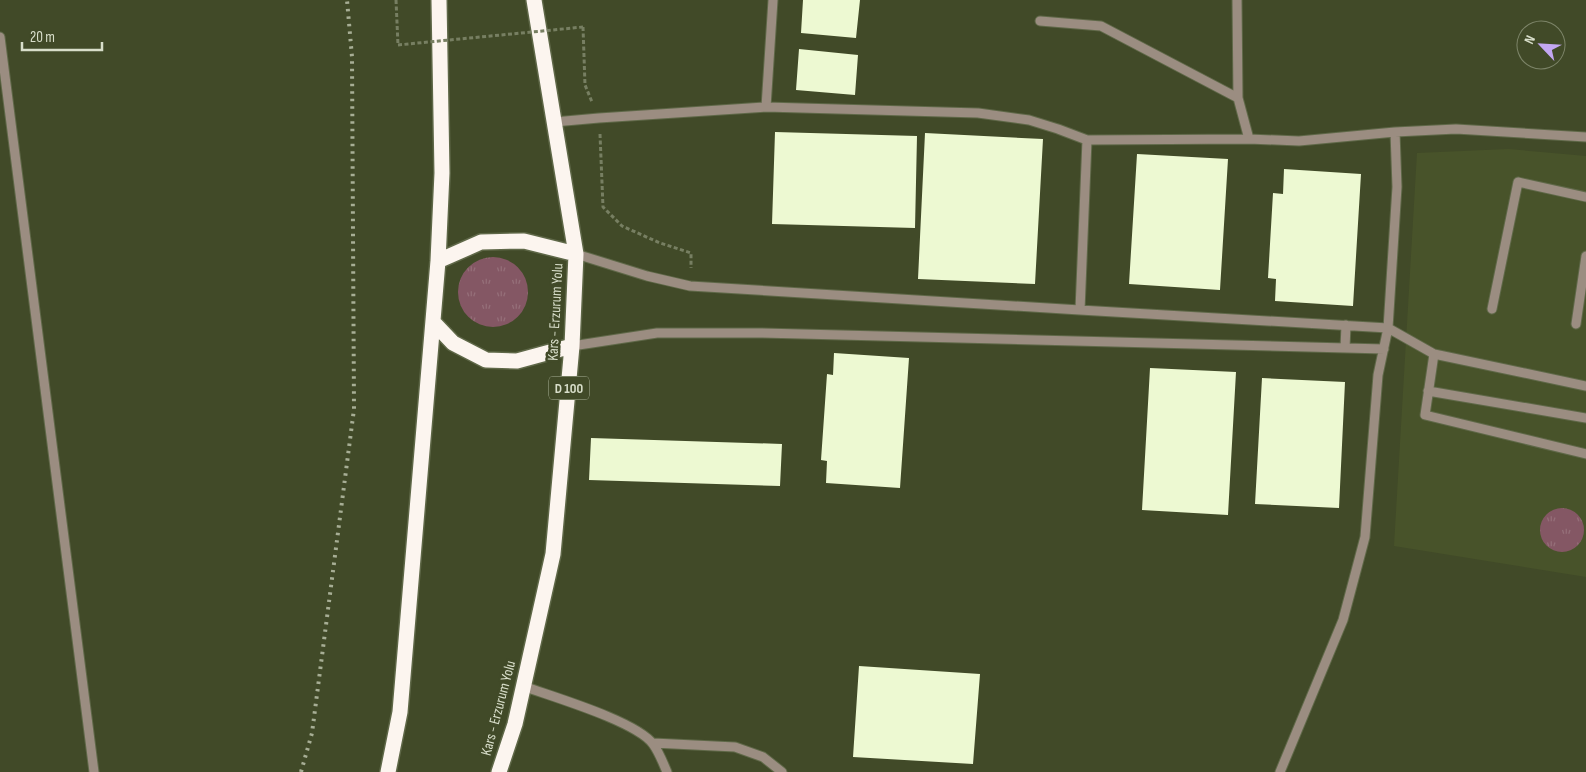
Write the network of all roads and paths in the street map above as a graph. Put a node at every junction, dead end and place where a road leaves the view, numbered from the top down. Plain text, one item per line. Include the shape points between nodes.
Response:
1 (396, 0) edge
2 (439, 0) edge
3 (534, 0) edge
4 (772, 0) edge
5 (1237, 0) edge
6 (1040, 21) dead end
7 (0, 37) edge
8 (1238, 98) junction
9 (766, 107) junction
10 (599, 118) junction
11 (554, 122) junction
12 (1395, 132) junction
13 (1586, 137) edge
14 (1249, 139) junction
15 (1087, 140) junction
16 (1586, 197) edge
17 (576, 254) junction
18 (1586, 256) edge
19 (438, 261) junction
20 (690, 286) junction
21 (1492, 309) dead end
22 (1080, 310) junction
23 (434, 324) junction
24 (1576, 324) dead end
25 (1346, 325) junction
26 (1388, 328) junction
27 (572, 346) junction
28 (1346, 348) junction
29 (1384, 349) junction
30 (1434, 354) junction
31 (1586, 386) edge
32 (1428, 391) junction
33 (1586, 418) edge
34 (1586, 454) edge
35 (523, 686) junction
36 (653, 743) junction
37 (94, 772) edge
38 (388, 772) edge
39 (499, 772) edge
40 (667, 772) edge
41 (782, 772) edge
42 (1280, 772) edge

1 - 10 path, bridge via 398,45 583,27 585,85
2 - 19 highway via 442,173
3 - 11 highway, Kars - Erzurum Yolu / D 100
4 - 9 street
5 - 8 street
6 - 8 street via 1101,26
7 - 37 street
8 - 14 street
9 - 10 street
9 - 15 street via 1004,116 1029,120
10 - 11 street
10 - 20 path via 603,207 622,226 692,253
11 - 17 highway, Kars - Erzurum Yolu / D 100
12 - 13 street via 1456,129
12 - 14 street via 1299,141
12 - 26 street via 1397,188
14 - 15 street
15 - 22 street
16 - 21 street via 1518,182
17 - 19 highway via 524,241 481,242
17 - 20 street
17 - 27 highway, Kars - Erzurum Yolu / D 100
18 - 24 street
19 - 23 highway
20 - 22 street
22 - 25 street
23 - 27 highway via 453,343 486,360 517,361
23 - 38 highway via 400,712
25 - 26 street
25 - 28 street
26 - 29 street
26 - 30 street
27 - 28 street via 657,333 762,333
27 - 35 highway, Kars - Erzurum Yolu / D 100 via 553,554
28 - 29 street
29 - 42 street via 1378,375 1366,537 1343,620
30 - 31 street
30 - 32 street
32 - 33 street
32 - 34 street via 1425,415
35 - 36 street via 612,718
35 - 39 highway, Kars - Erzurum Yolu / D 100 via 515,724
36 - 40 street
36 - 41 street via 736,747 763,757

